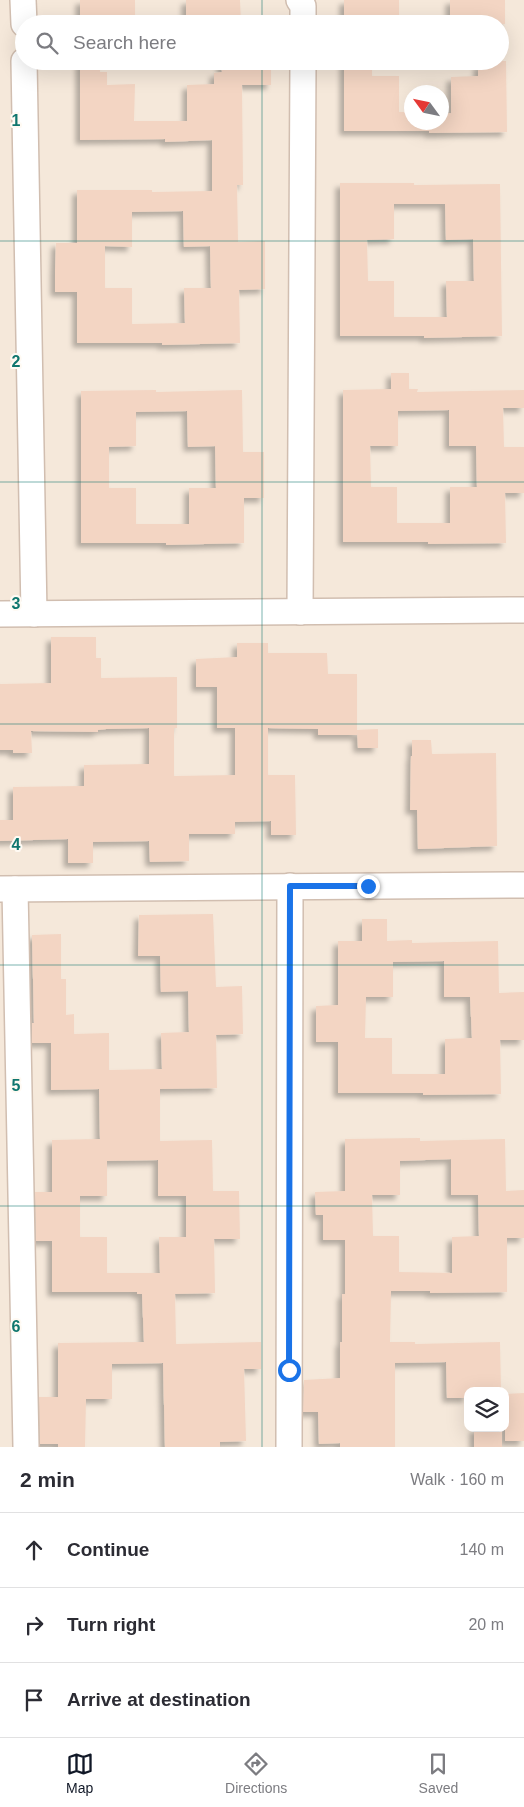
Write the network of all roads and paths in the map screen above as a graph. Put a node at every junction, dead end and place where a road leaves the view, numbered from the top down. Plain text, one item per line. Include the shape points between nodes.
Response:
1 (23, 0) edge
2 (299, 0) edge
3 (24, 15) edge
4 (303, 15) edge
5 (24, 70) edge
6 (303, 70) edge
7 (524, 610) edge
8 (300, 612) junction
9 (0, 614) edge
10 (34, 614) junction
11 (524, 885) edge
12 (290, 886) junction
13 (8, 889) edge
14 (26, 1447) edge
15 (289, 1447) edge

1 - 3 street
2 - 4 street
5 - 10 street
6 - 8 street
7 - 8 street
8 - 10 street
9 - 10 street
11 - 12 street
12 - 13 street
12 - 15 street
13 - 14 street

